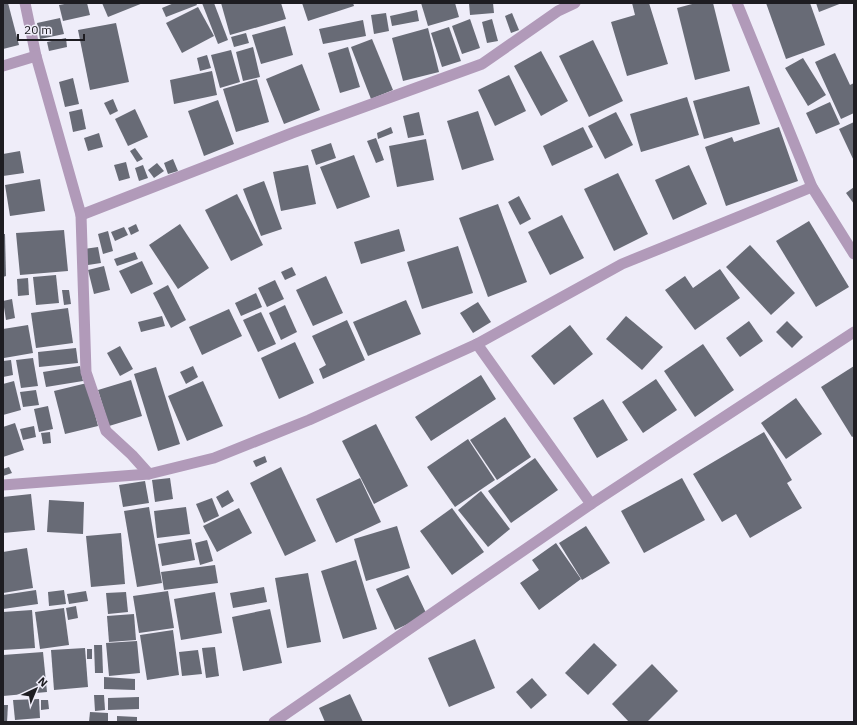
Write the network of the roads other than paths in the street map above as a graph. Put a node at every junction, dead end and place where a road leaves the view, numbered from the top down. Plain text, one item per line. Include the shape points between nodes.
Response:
1 (25, 3) edge
2 (575, 3) edge
3 (737, 3) edge
4 (36, 56) junction
5 (3, 66) edge
6 (812, 187) junction
7 (81, 215) junction
8 (854, 254) edge
9 (854, 332) edge
10 (477, 344) junction
11 (149, 474) junction
12 (3, 485) edge
13 (591, 504) junction
14 (274, 722) edge

1 - 4 street
2 - 7 street via 558,11 482,64 292,133
3 - 6 street
4 - 5 street
4 - 7 street
6 - 8 street
6 - 10 street via 622,264
7 - 11 street via 86,372 106,431
9 - 13 street
10 - 11 street via 309,420 214,458
10 - 13 street
11 - 12 street
13 - 14 street

